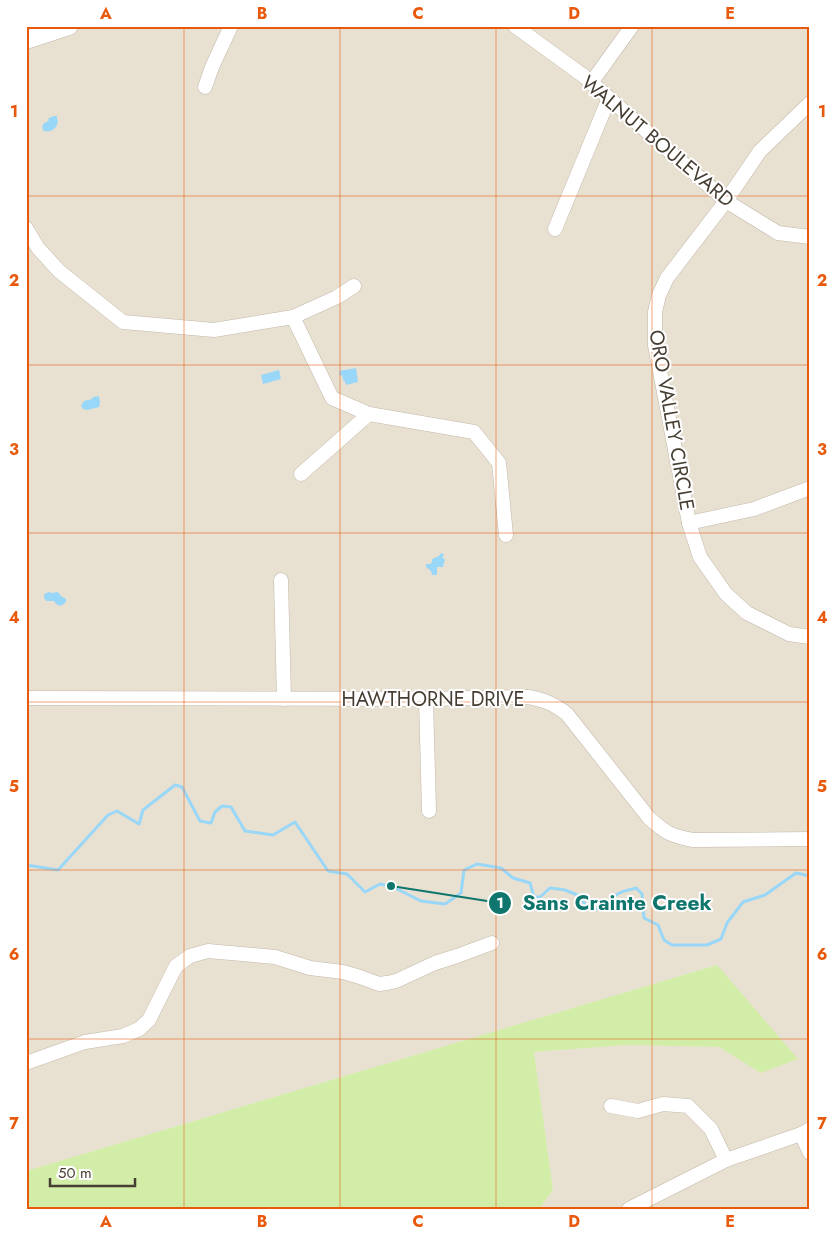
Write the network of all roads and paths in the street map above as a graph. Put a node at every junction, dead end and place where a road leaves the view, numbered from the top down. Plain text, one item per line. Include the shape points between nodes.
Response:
1 (69, 26) edge
2 (232, 26) edge
3 (515, 26) edge
4 (632, 26) edge
5 (26, 40) edge
6 (591, 83) junction
7 (205, 87) dead end
8 (609, 98) junction
9 (810, 103) edge
10 (726, 201) junction
11 (26, 228) edge
12 (555, 229) dead end
13 (810, 237) edge
14 (354, 286) dead end
15 (293, 316) junction
16 (368, 414) junction
17 (301, 474) dead end
18 (810, 488) edge
19 (689, 523) junction
20 (506, 534) dead end
21 (281, 580) dead end
22 (810, 637) edge
23 (26, 698) edge
24 (284, 699) junction
25 (426, 699) junction
26 (429, 811) dead end
27 (810, 839) edge
28 (492, 943) dead end
29 (26, 1063) edge
30 (611, 1106) dead end
31 (805, 1132) edge
32 (810, 1153) edge
33 (726, 1160) junction
34 (629, 1209) edge

1 - 5 street
2 - 7 street
3 - 6 street, WALNUT BOULEVARD
4 - 6 street
6 - 8 street, WALNUT BOULEVARD
8 - 10 street, WALNUT BOULEVARD
8 - 12 street
9 - 10 street, ORO VALLEY CIRCLE via 760,151
10 - 13 street, WALNUT BOULEVARD via 778,233
10 - 19 street, ORO VALLEY CIRCLE via 667,278 655,312 655,345
11 - 15 street via 38,248 59,270 123,322 214,330
14 - 15 street
15 - 16 street via 332,398
16 - 17 street
16 - 20 street via 474,432 499,464
18 - 19 street via 754,509
19 - 22 street, ORO VALLEY CIRCLE via 700,557 726,594 747,613 789,634
21 - 24 street
23 - 24 street, HAWTHORNE DRIVE
24 - 25 street, HAWTHORNE DRIVE
25 - 26 street
25 - 27 street, HAWTHORNE DRIVE via 528,698 556,706 567,714 649,818 663,831 676,837 693,840
28 - 29 street via 387,984 275,957 208,951 190,956 176,966 149,1020 139,1029 123,1036 85,1042
30 - 33 street via 638,1111 663,1104 688,1106 711,1129
31 - 32 street
31 - 33 street
33 - 34 street

